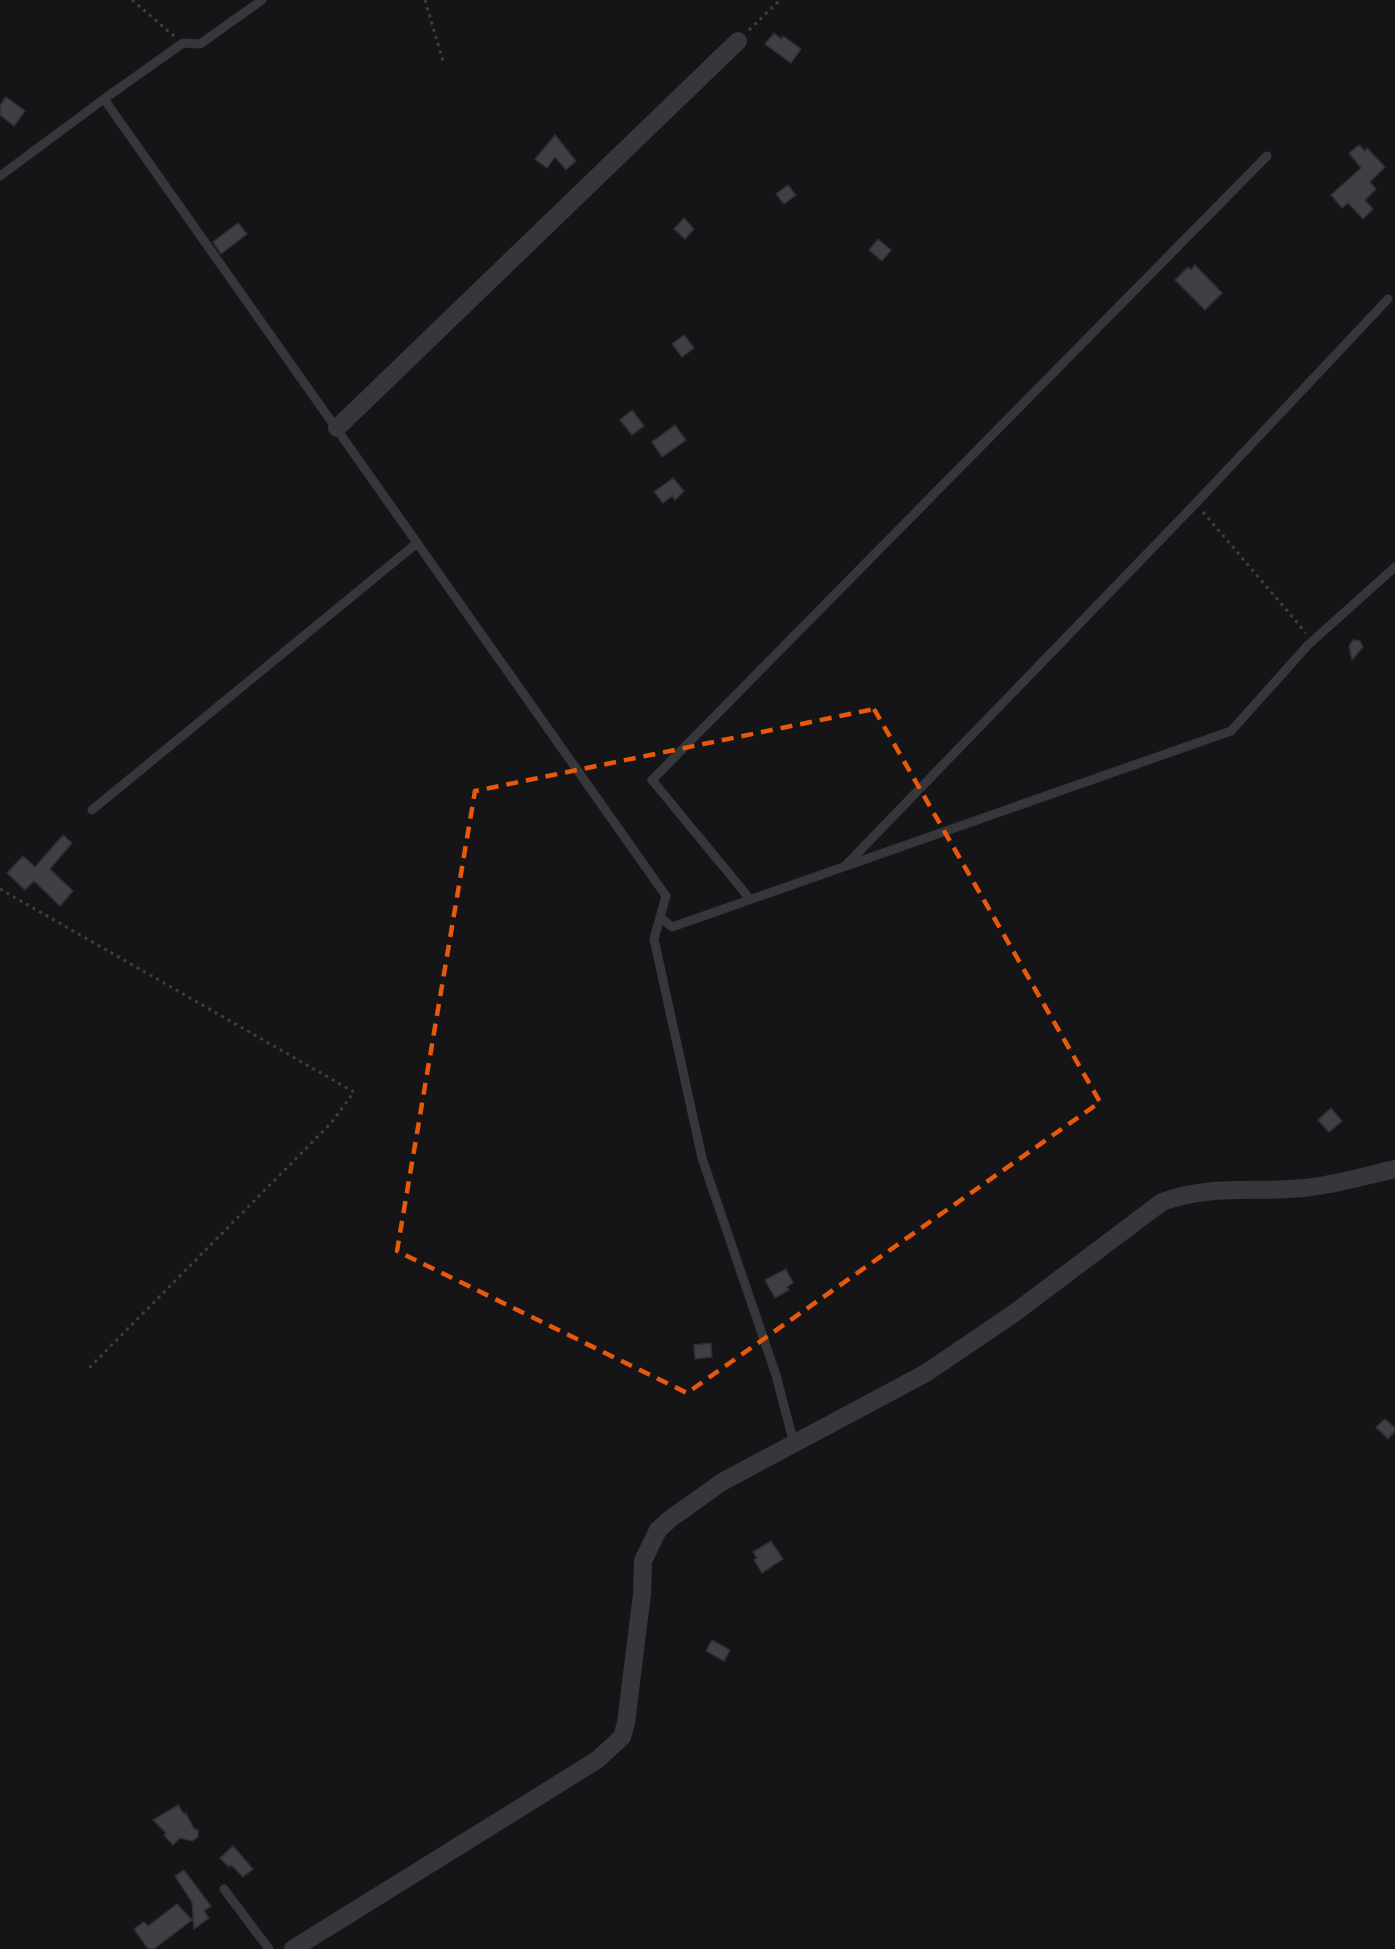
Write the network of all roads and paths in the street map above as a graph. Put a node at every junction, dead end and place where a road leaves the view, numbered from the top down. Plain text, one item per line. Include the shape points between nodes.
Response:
1 (132, 0) edge
2 (262, 0) edge
3 (425, 0) edge
4 (780, 0) edge
5 (738, 41) joint
6 (183, 43) junction
7 (443, 61) dead end
8 (104, 99) junction
9 (1267, 156) dead end
10 (0, 176) edge
11 (1388, 299) dead end
12 (337, 428) junction
13 (1196, 503) junction
14 (417, 543) junction
15 (1395, 567) edge
16 (1313, 641) junction
17 (92, 810) dead end
18 (845, 865) junction
19 (0, 889) edge
20 (750, 899) junction
21 (660, 917) junction
22 (1395, 1169) edge
23 (87, 1370) dead end
24 (794, 1444) junction
25 (224, 1889) dead end
26 (268, 1949) edge
27 (294, 1949) edge

1 - 6 path
2 - 6 lane via 200,44
3 - 7 path
4 - 5 path
5 - 12 street
6 - 8 lane
8 - 10 lane
8 - 12 lane
9 - 20 lane via 652,780
11 - 13 lane
12 - 14 lane
13 - 16 path
13 - 18 lane
14 - 17 lane
14 - 21 lane via 666,896
15 - 16 lane
16 - 18 lane via 1231,732
18 - 20 lane
19 - 23 path via 354,1092 330,1123
20 - 21 lane via 672,927
21 - 24 lane via 654,939 702,1158 776,1375
22 - 24 street via 1304,1188 1202,1191 1162,1202 1013,1314 926,1373
24 - 27 street via 722,1482 658,1530 643,1562 626,1723 614,1746
25 - 26 lane

